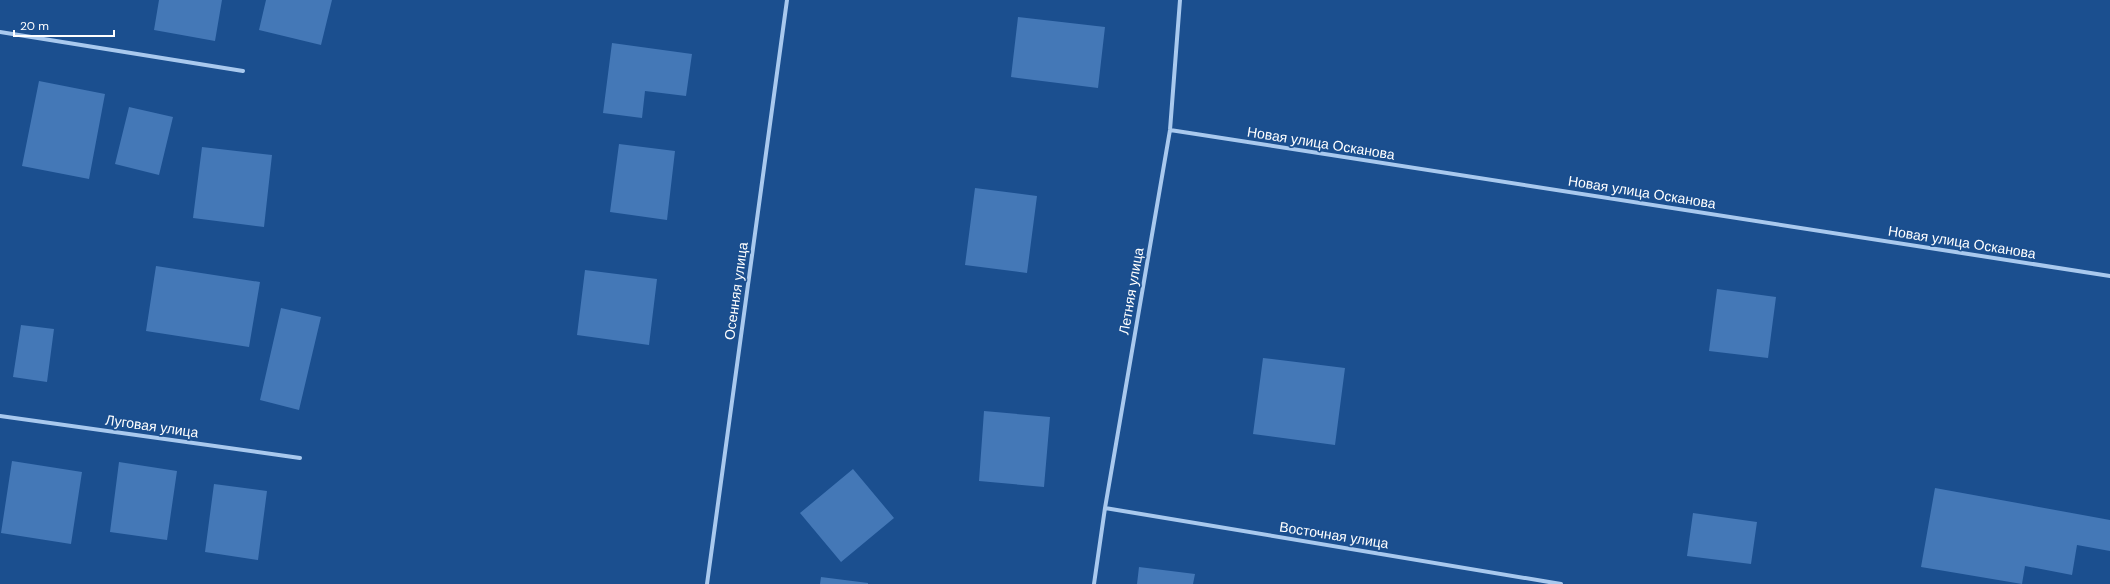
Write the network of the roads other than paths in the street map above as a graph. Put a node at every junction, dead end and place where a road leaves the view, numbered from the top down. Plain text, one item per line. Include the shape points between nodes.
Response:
1 (787, 0) edge
2 (1180, 0) edge
3 (0, 32) edge
4 (243, 71) dead end
5 (1170, 130) junction
6 (2110, 276) edge
7 (0, 416) edge
8 (300, 458) dead end
9 (1105, 508) junction
10 (707, 584) edge
11 (1094, 584) edge
12 (1561, 584) edge

1 - 10 street, Осенняя улица
2 - 5 street, Летняя улица
3 - 4 street
5 - 6 street, Новая улица Осканова
5 - 9 street, Летняя улица
7 - 8 street, Луговая улица
9 - 11 street, Летняя улица
9 - 12 street, Восточная улица

